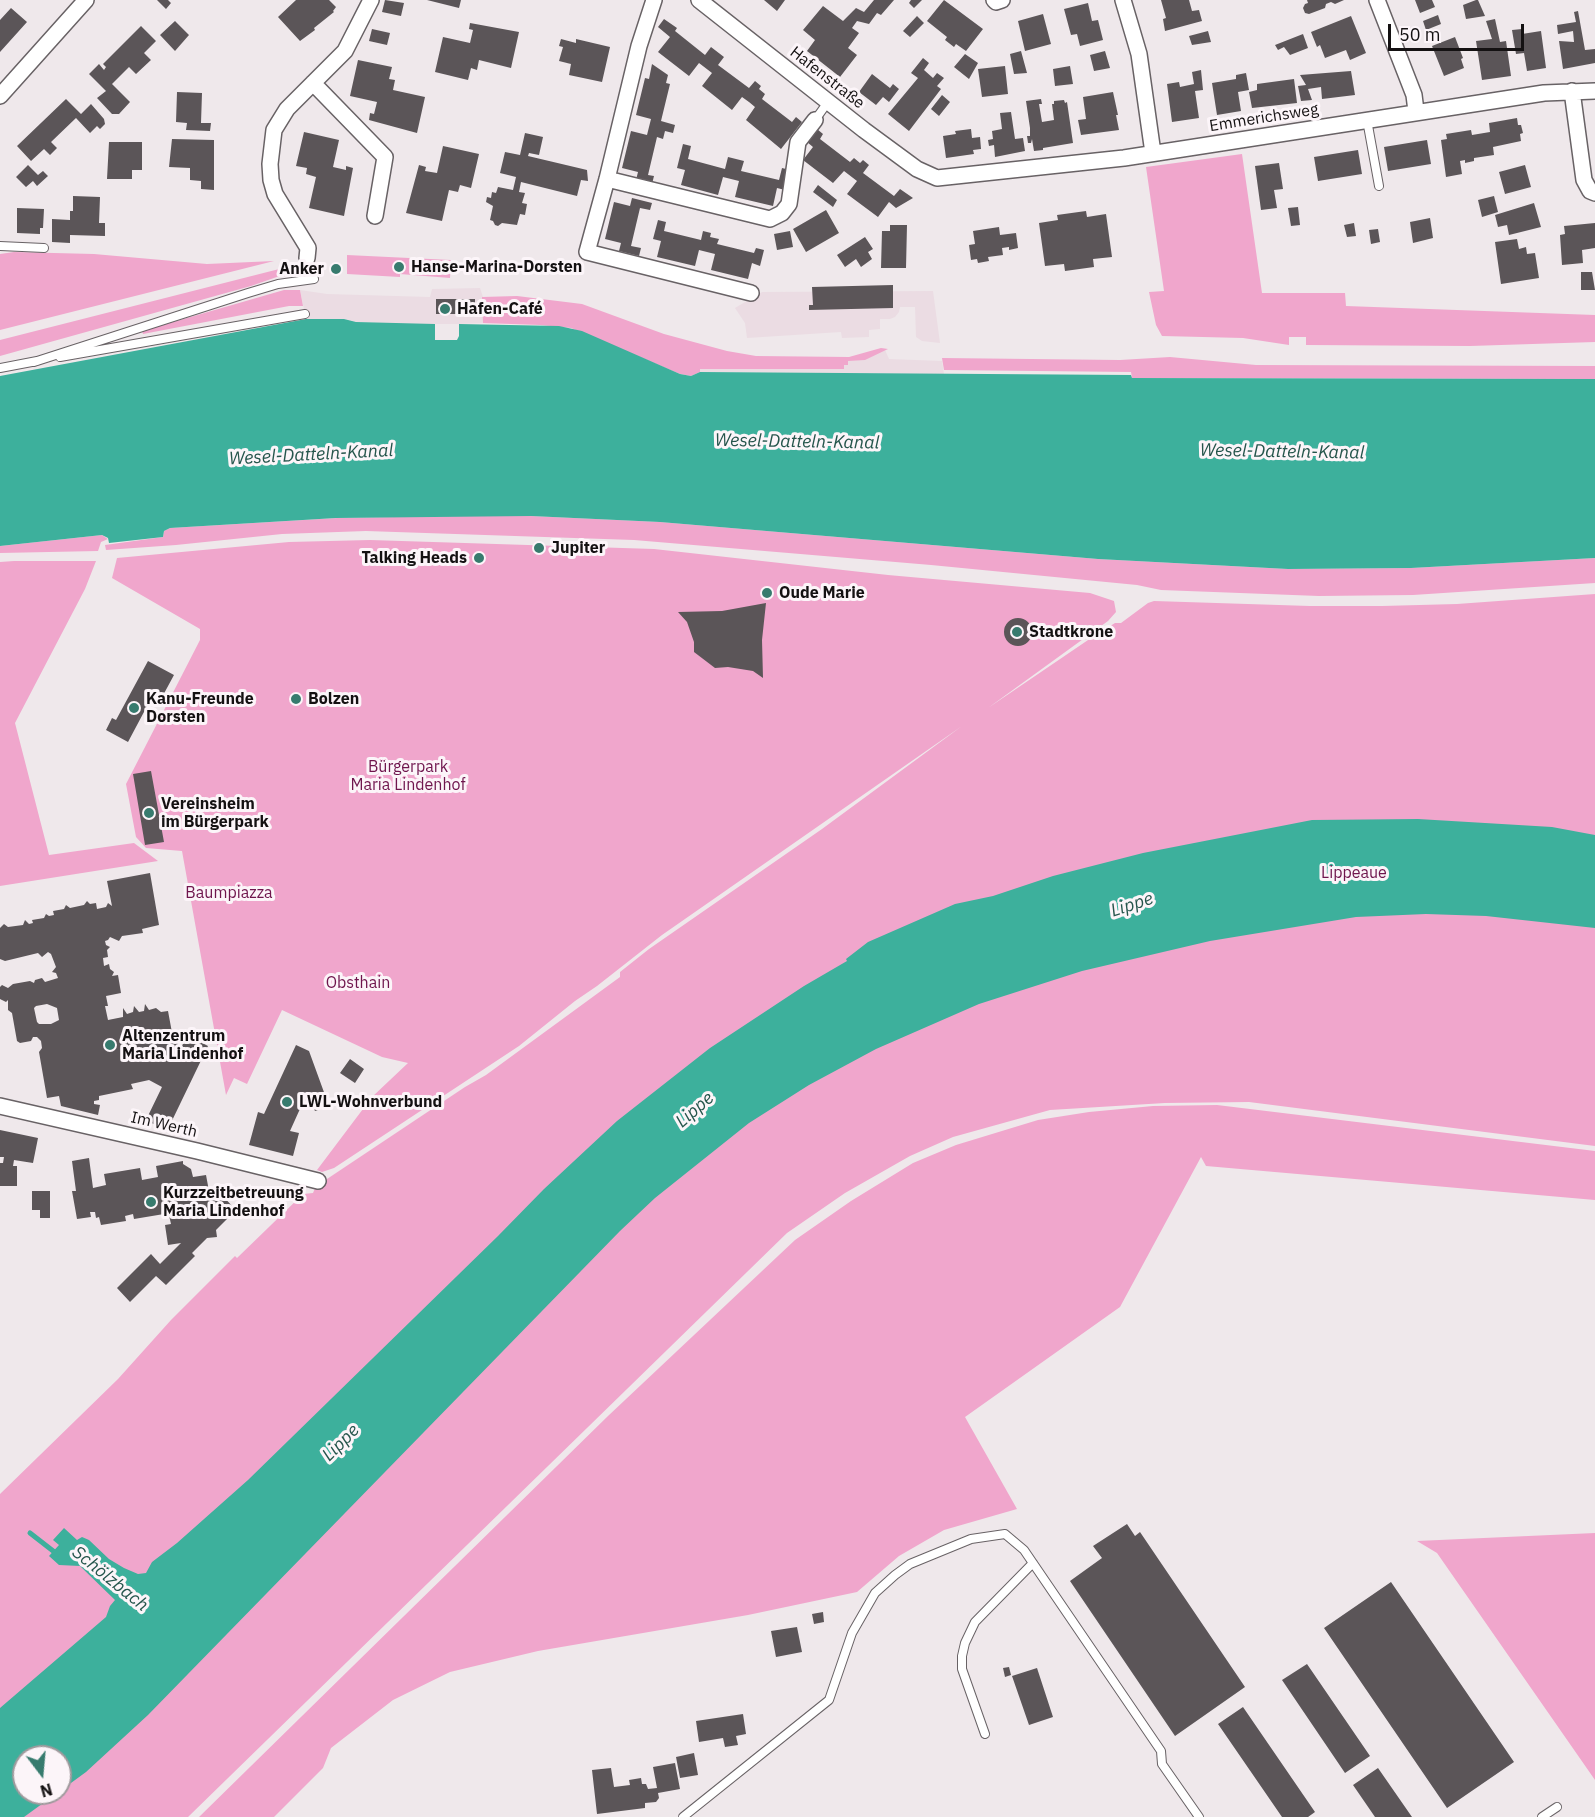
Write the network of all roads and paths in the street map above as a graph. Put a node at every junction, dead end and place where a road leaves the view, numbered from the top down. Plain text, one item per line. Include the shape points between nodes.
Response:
1 (86, 0) edge
2 (371, 0) edge
3 (654, 0) edge
4 (994, 0) edge
5 (1002, 0) edge
6 (1123, 0) edge
7 (1377, 0) edge
8 (709, 3) edge
9 (313, 83) junction
10 (1572, 91) junction
11 (1595, 91) edge
12 (0, 96) edge
13 (828, 102) junction
14 (1416, 111) junction
15 (815, 120) joint
16 (1368, 120) junction
17 (1153, 153) junction
18 (937, 178) joint
19 (607, 179) junction
20 (1379, 186) dead end
21 (1595, 193) edge
22 (375, 216) dead end
23 (0, 246) edge
24 (44, 248) dead end
25 (307, 258) joint
26 (751, 293) dead end
27 (305, 314) dead end
28 (34, 362) junction
29 (0, 368) edge
30 (0, 1106) edge
31 (318, 1181) dead end
32 (1033, 1563) junction
33 (985, 1734) dead end
34 (1557, 1807) dead end
35 (683, 1817) edge
36 (1199, 1817) edge
37 (1542, 1817) edge

1 - 12 street
2 - 9 street via 345,51
3 - 19 street
4 - 5 street
6 - 17 street via 1139,54
7 - 14 street via 1414,95
8 - 13 street, Hafenstraße
9 - 22 street via 386,157
9 - 25 street via 287,109 274,130 270,164 275,194 308,248
10 - 11 street, Emmerichsweg
10 - 14 street, Emmerichsweg
10 - 21 street via 1584,180
13 - 15 lane
13 - 18 street, Hafenstraße via 917,169
14 - 16 street, Emmerichsweg
15 - 19 street via 798,142 789,204 770,219
16 - 17 street, Emmerichsweg
16 - 20 lane
17 - 18 street, Emmerichsweg
19 - 26 street via 587,252
23 - 24 lane
25 - 28 lane via 314,279 278,284
27 - 28 lane
28 - 29 lane
30 - 31 street, Im Werth
32 - 33 lane via 975,1622 965,1643 962,1669
32 - 35 lane via 1005,1534 971,1539 910,1564 874,1593 852,1633 829,1700
32 - 36 lane via 1161,1751 1162,1764
34 - 37 lane

